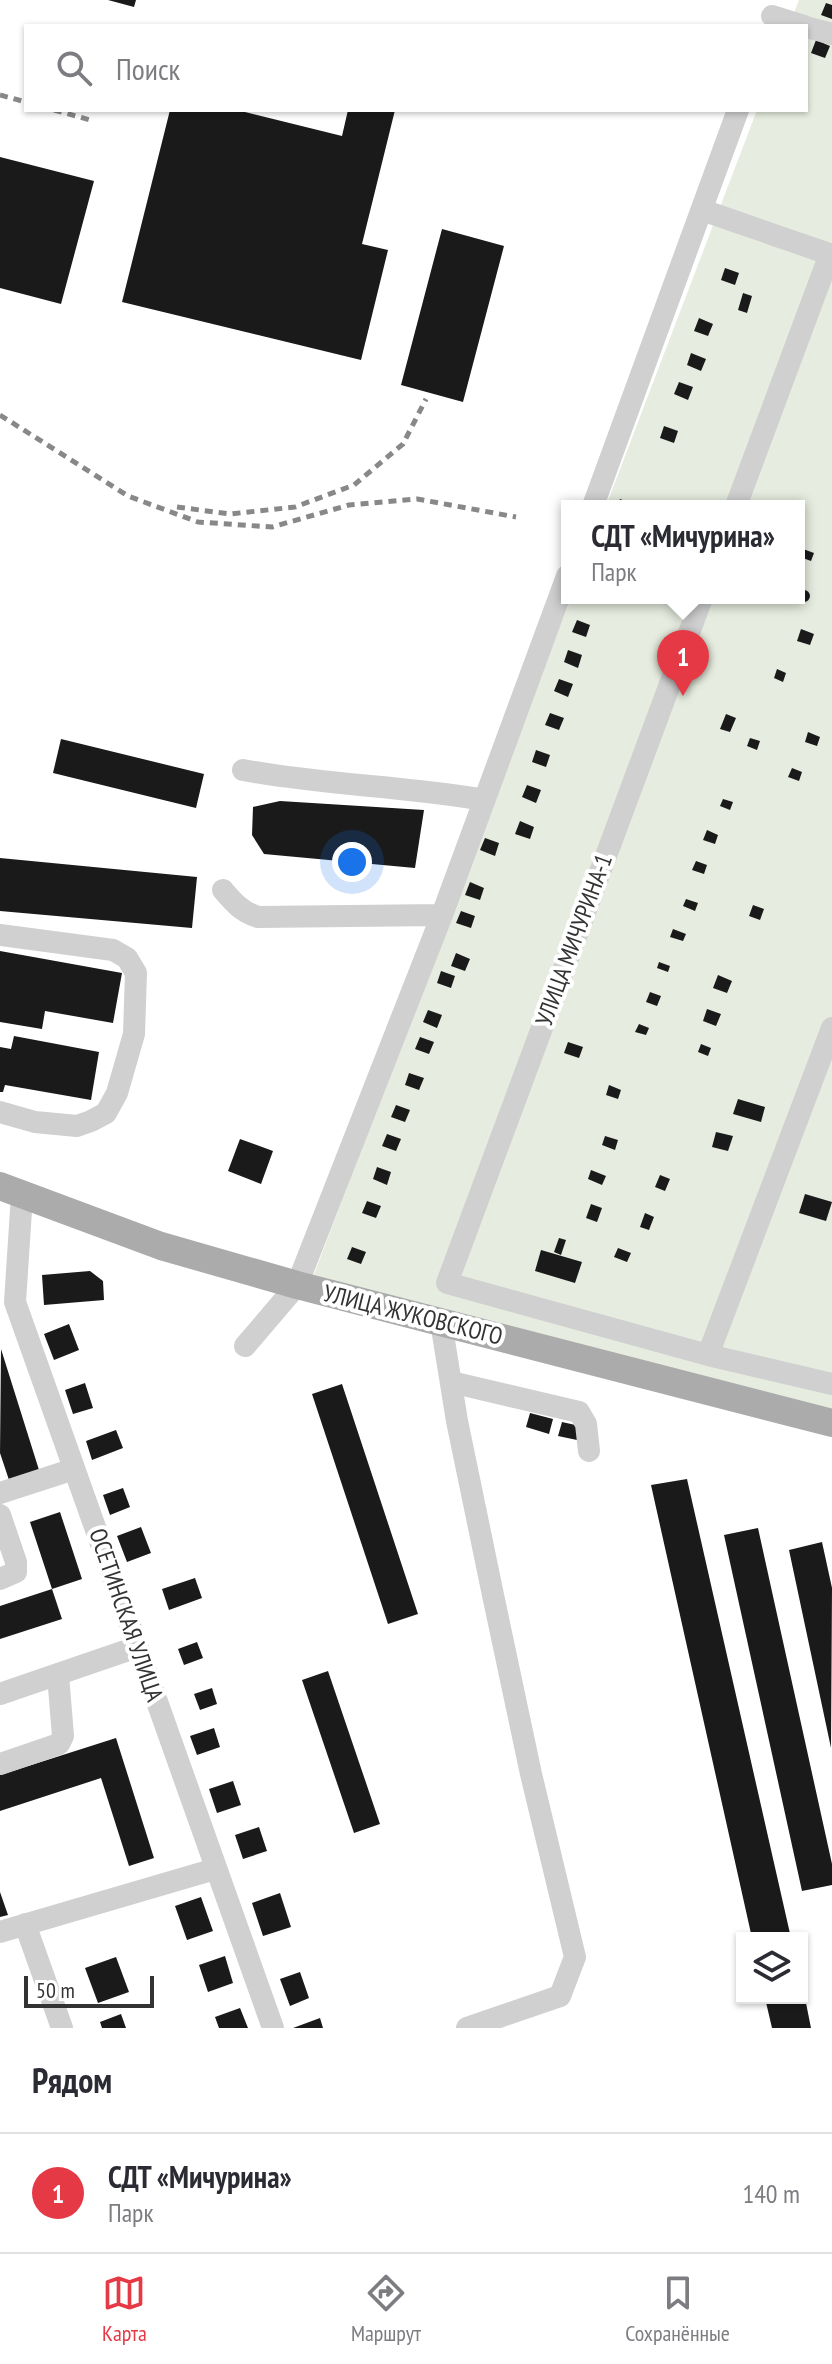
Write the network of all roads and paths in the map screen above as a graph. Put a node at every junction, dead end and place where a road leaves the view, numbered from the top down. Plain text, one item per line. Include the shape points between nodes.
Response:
1 (773, 14) edge
2 (800, 24) edge
3 (808, 27) edge
4 (832, 34) edge
5 (737, 112) edge
6 (702, 210) junction
7 (831, 255) edge
8 (595, 500) edge
9 (738, 500) edge
10 (561, 592) edge
11 (700, 604) edge
12 (243, 770) dead end
13 (484, 800) junction
14 (223, 890) dead end
15 (442, 915) junction
16 (0, 935) edge
17 (832, 1028) edge
18 (0, 1112) edge
19 (11, 1190) edge
20 (297, 1285) junction
21 (8, 1305) edge
22 (441, 1322) junction
23 (245, 1346) dead end
24 (708, 1355) junction
25 (451, 1382) junction
26 (832, 1384) edge
27 (832, 1423) edge
28 (589, 1451) dead end
29 (74, 1469) junction
30 (0, 1493) edge
31 (0, 1515) edge
32 (0, 1579) edge
33 (137, 1647) junction
34 (58, 1675) junction
35 (0, 1694) edge
36 (0, 1764) edge
37 (215, 1869) junction
38 (25, 1924) junction
39 (0, 1932) edge
40 (62, 2028) edge
41 (273, 2028) edge
42 (467, 2028) edge

1 - 2 street
3 - 4 street
5 - 6 street
6 - 7 street
6 - 8 street
7 - 9 street
10 - 13 street
11 - 24 street, УЛИЦА МИЧУРИНА-1 via 447,1283
12 - 13 street
13 - 15 street
14 - 15 street via 245,913 258,917
15 - 20 street
16 - 18 street via 113,950 127,958 136,973 134,1034 106,1113 77,1126
17 - 24 street
19 - 20 main road, УЛИЦА ЖУКОВСКОГО via 161,1246
19 - 21 street, ОСЕТИНСКАЯ УЛИЦА
20 - 22 main road, УЛИЦА ЖУКОВСКОГО
20 - 23 street
21 - 29 street, ОСЕТИНСКАЯ УЛИЦА
22 - 25 street
22 - 27 main road, УЛИЦА ЖУКОВСКОГО
24 - 26 street
25 - 28 street via 579,1412
25 - 42 street via 528,1759 575,1957 560,1996
29 - 30 street
29 - 33 street, ОСЕТИНСКАЯ УЛИЦА
31 - 32 street via 16,1572
33 - 34 street
33 - 37 street, ОСЕТИНСКАЯ УЛИЦА
34 - 35 street
34 - 36 street via 63,1736 59,1744
37 - 38 street
37 - 41 street, ОСЕТИНСКАЯ УЛИЦА
38 - 39 street
38 - 40 street

